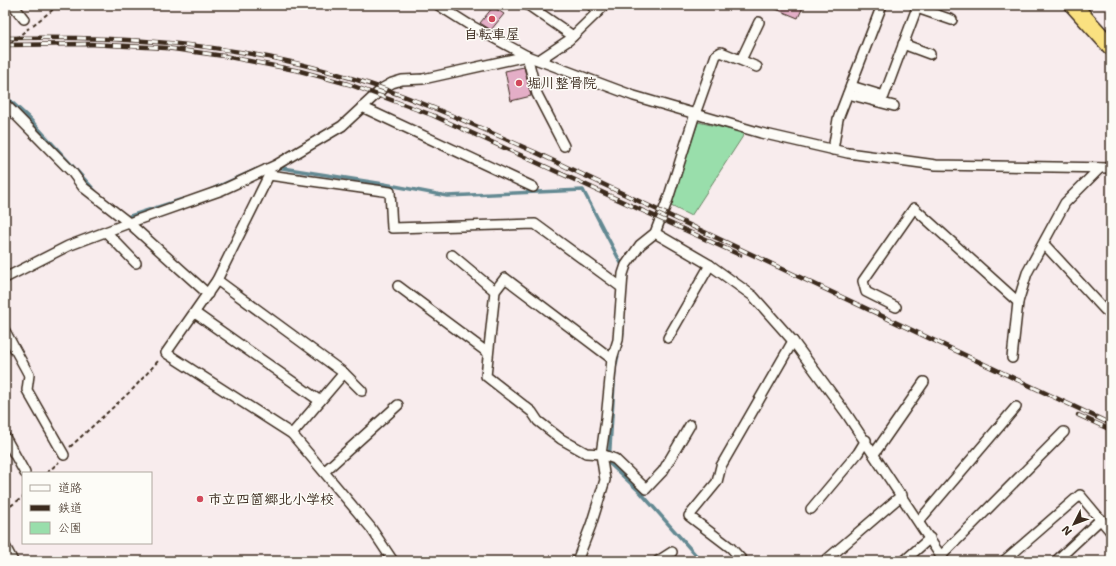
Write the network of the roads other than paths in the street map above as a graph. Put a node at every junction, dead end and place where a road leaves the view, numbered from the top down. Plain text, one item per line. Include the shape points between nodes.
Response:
1 (13, 5) edge
2 (438, 5) edge
3 (528, 5) edge
4 (590, 5) edge
5 (882, 5) edge
6 (1073, 5) edge
7 (917, 6) edge
8 (602, 8) edge
9 (24, 19) dead end
10 (952, 20) dead end
11 (759, 22) dead end
12 (572, 36) junction
13 (903, 44) junction
14 (1111, 47) edge
15 (930, 54) dead end
16 (527, 56) junction
17 (539, 60) junction
18 (741, 60) junction
19 (757, 67) dead end
20 (850, 90) junction
21 (5, 104) edge
22 (894, 106) dead end
23 (362, 107) junction
24 (694, 114) junction
25 (564, 146) dead end
26 (832, 150) junction
27 (1100, 168) junction
28 (1111, 168) edge
29 (268, 172) junction
30 (533, 187) dead end
31 (129, 223) junction
32 (106, 232) junction
33 (655, 233) junction
34 (1044, 244) junction
35 (452, 255) dead end
36 (136, 263) dead end
37 (710, 265) junction
38 (5, 278) edge
39 (217, 280) junction
40 (398, 286) dead end
41 (621, 287) junction
42 (495, 291) junction
43 (208, 294) junction
44 (1018, 302) junction
45 (896, 307) dead end
46 (195, 313) junction
47 (1111, 314) edge
48 (5, 331) edge
49 (668, 338) dead end
50 (793, 341) junction
51 (488, 353) junction
52 (1012, 358) dead end
53 (612, 359) junction
54 (344, 373) junction
55 (924, 382) dead end
56 (362, 391) dead end
57 (320, 401) junction
58 (398, 405) dead end
59 (1016, 407) dead end
60 (690, 425) dead end
61 (1064, 432) dead end
62 (292, 434) junction
63 (5, 437) edge
64 (866, 440) junction
65 (874, 454) junction
66 (64, 455) road end
67 (606, 456) junction
68 (325, 471) junction
69 (24, 472) edge
70 (902, 496) junction
71 (811, 508) dead end
72 (1101, 519) junction
73 (919, 521) junction
74 (1111, 532) edge
75 (930, 538) junction
76 (5, 546) edge
77 (672, 552) dead end
78 (942, 558) edge
79 (13, 561) edge
80 (392, 561) edge
81 (577, 561) edge
82 (658, 561) edge
83 (743, 561) edge
84 (826, 561) edge
85 (904, 561) edge
86 (1004, 561) edge
87 (1056, 561) edge

1 - 9 street
2 - 16 street
3 - 12 street
4 - 8 street
5 - 20 street
6 - 14 highway
7 - 10 street
7 - 13 street
8 - 12 street
11 - 18 street
12 - 17 street
13 - 15 street
13 - 20 street via 884,96
16 - 17 street
16 - 23 street via 423,79 397,82 382,88
16 - 25 street via 537,94
17 - 24 street via 634,96
18 - 19 street
18 - 24 street via 721,52 716,55
20 - 22 street
20 - 26 street via 838,119
21 - 31 street via 72,172 83,187
23 - 29 street via 342,126
23 - 30 street
24 - 26 street
24 - 33 street
26 - 27 street via 936,165
27 - 28 street
27 - 34 street via 1065,203
29 - 31 street
29 - 39 street
29 - 41 street via 390,192 392,228 535,224
31 - 32 street
31 - 43 street
32 - 36 street
32 - 38 street via 68,246
33 - 37 street
33 - 41 street via 640,245 624,270
34 - 44 street via 1027,273
34 - 47 street
35 - 42 street
37 - 49 street
37 - 50 street via 754,296
39 - 43 street
39 - 54 street
40 - 51 street
41 - 53 street via 618,340
42 - 51 street
42 - 53 street via 505,278
43 - 46 street
44 - 45 street via 914,208 863,281 866,292
44 - 52 street
46 - 57 street
46 - 62 street via 166,353
48 - 66 street via 28,375 27,390
50 - 64 street
50 - 83 street via 721,466 717,482 689,516 731,548
51 - 67 street via 486,376 532,412 538,421 561,439 586,453
53 - 67 street via 606,419
54 - 56 street
54 - 57 street
55 - 65 street
57 - 62 street
58 - 68 street
59 - 73 street
60 - 67 street via 663,471 646,489 615,459
61 - 78 street
62 - 68 street
63 - 69 street
64 - 65 street
64 - 71 street
65 - 70 street
67 - 81 street via 605,480 592,525
68 - 80 street via 371,528
70 - 73 street
70 - 84 street
72 - 74 street
72 - 86 street via 1080,495
72 - 87 street
73 - 75 street
75 - 78 street
75 - 85 street
76 - 79 street
77 - 82 street

